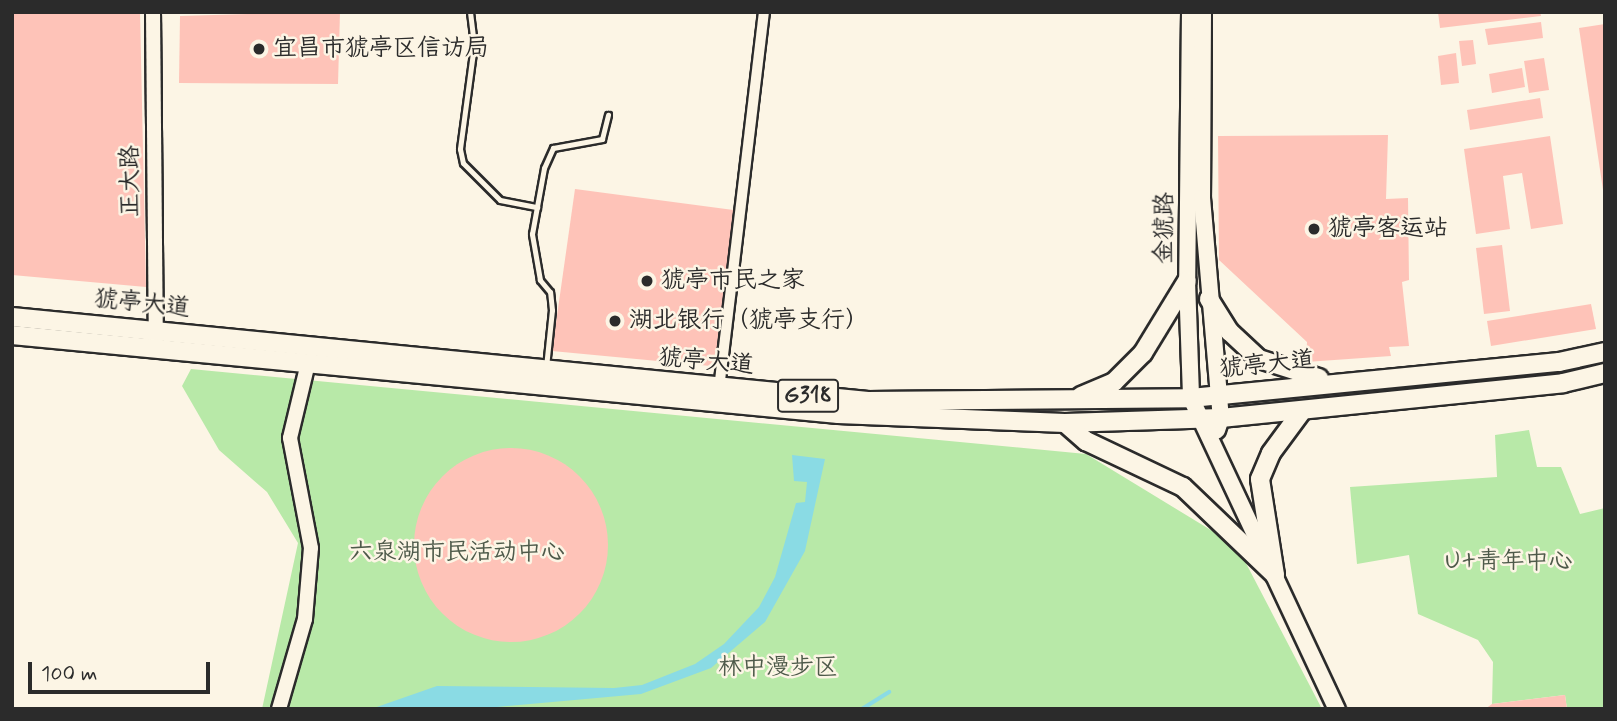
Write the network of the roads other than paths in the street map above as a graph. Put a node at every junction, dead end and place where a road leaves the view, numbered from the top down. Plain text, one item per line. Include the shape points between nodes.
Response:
1 (153, 12) edge
2 (470, 12) edge
3 (764, 12) edge
4 (1190, 12) edge
5 (1203, 12) edge
6 (608, 115) dead end
7 (537, 206) junction
8 (1186, 281) junction
9 (1209, 299) junction
10 (12, 317) edge
11 (155, 330) junction
12 (12, 335) edge
13 (156, 348) junction
14 (1605, 352) edge
15 (308, 363) junction
16 (546, 370) junction
17 (1605, 373) edge
18 (1358, 380) junction
19 (719, 389) junction
20 (1216, 395) junction
21 (1191, 398) junction
22 (1073, 400) junction
23 (1301, 411) junction
24 (1221, 418) junction
25 (1199, 420) junction
26 (1065, 423) junction
27 (1214, 439) junction
28 (1276, 575) junction
29 (279, 709) edge
30 (1337, 709) edge

1 - 11 street, 正大路
2 - 7 lane via 474,45 460,149 463,163 500,200
3 - 19 street
4 - 8 main road, 金猇路
5 - 9 main road, 金猇路 via 1202,198
6 - 7 lane via 602,139 553,148
7 - 16 lane via 531,234 540,280 550,292 552,310
8 - 21 main road, 金猇路
8 - 22 highway via 1143,353 1114,382
9 - 18 highway via 1230,332 1259,359 1300,376
9 - 20 main road, 金猇路
10 - 11 highway, 猇亭大道 / G318
11 - 13 street, 正大路
11 - 16 highway, 猇亭大道 / G318
12 - 13 highway, 猇亭大道 / G318
13 - 15 highway, 猇亭大道 / G318
14 - 18 highway, 猇亭大道 / G318 via 1559,362
15 - 26 highway, 猇亭大道 / G318 via 838,414
15 - 29 street via 290,438 312,548 305,619
16 - 19 highway, 猇亭大道 / G318
17 - 23 highway, 猇亭大道 / G318 via 1563,383
18 - 20 highway, 猇亭大道 / G318
19 - 22 highway, 猇亭大道 / G318 via 868,401
20 - 21 highway, 猇亭大道 / G318
20 - 24 main road, 金猇路
21 - 22 highway, 猇亭大道 / G318
21 - 25 main road, 金猇路
23 - 24 highway, 猇亭大道 / G318
23 - 28 highway via 1270,453 1260,479
24 - 25 highway, 猇亭大道 / G318
24 - 27 main road
25 - 26 highway, 猇亭大道 / G318
25 - 27 main road, 金猇路
26 - 28 highway via 1086,441 1183,487
27 - 28 main road, 金猇路
28 - 30 main road, 金猇路

